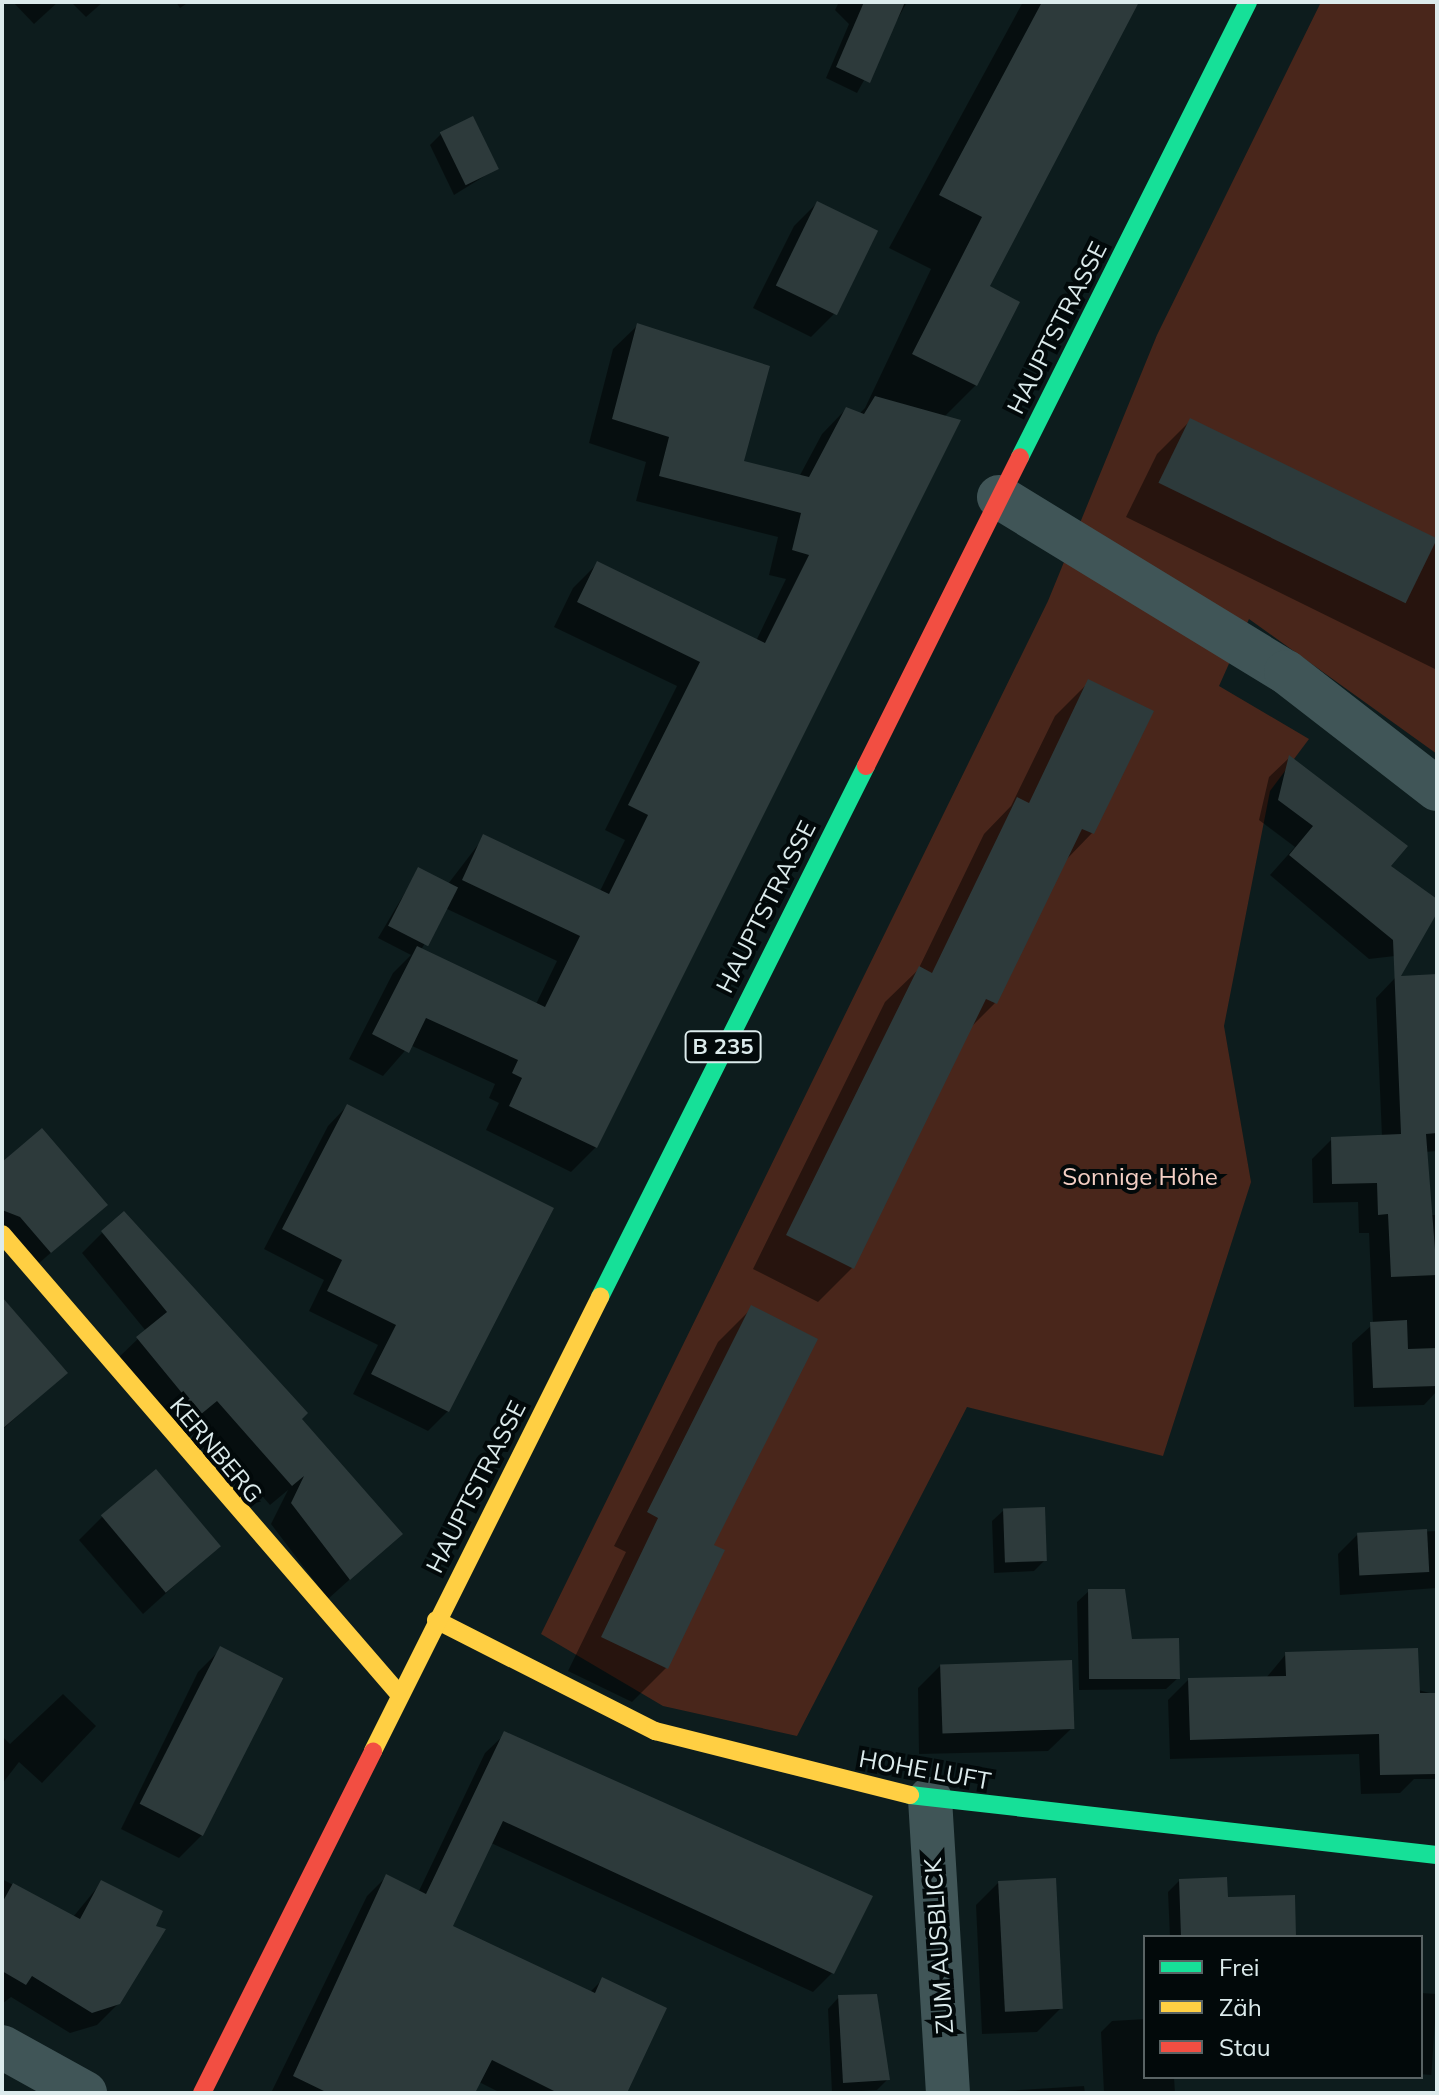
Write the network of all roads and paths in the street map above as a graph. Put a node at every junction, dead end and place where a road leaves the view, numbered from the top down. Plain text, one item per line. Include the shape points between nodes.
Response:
1 (1248, 2) edge
2 (999, 497) junction
3 (1437, 789) edge
4 (2, 1234) edge
5 (436, 1620) junction
6 (399, 1694) junction
7 (930, 1799) junction
8 (1437, 1855) edge
9 (2, 2047) edge
10 (85, 2093) edge
11 (202, 2093) edge
12 (948, 2093) edge

1 - 2 main road, HAUPTSTRASSE / B 235
2 - 3 street via 1286,672
2 - 5 main road, HAUPTSTRASSE / B 235
4 - 6 main road, KERNBERG
5 - 6 main road, HAUPTSTRASSE / B 235
5 - 7 main road, HOHE LUFT via 655,1731
6 - 11 main road, HAUPTSTRASSE / B 235
7 - 8 main road, HOHE LUFT
7 - 12 street, ZUM AUSBLICK
9 - 10 street

